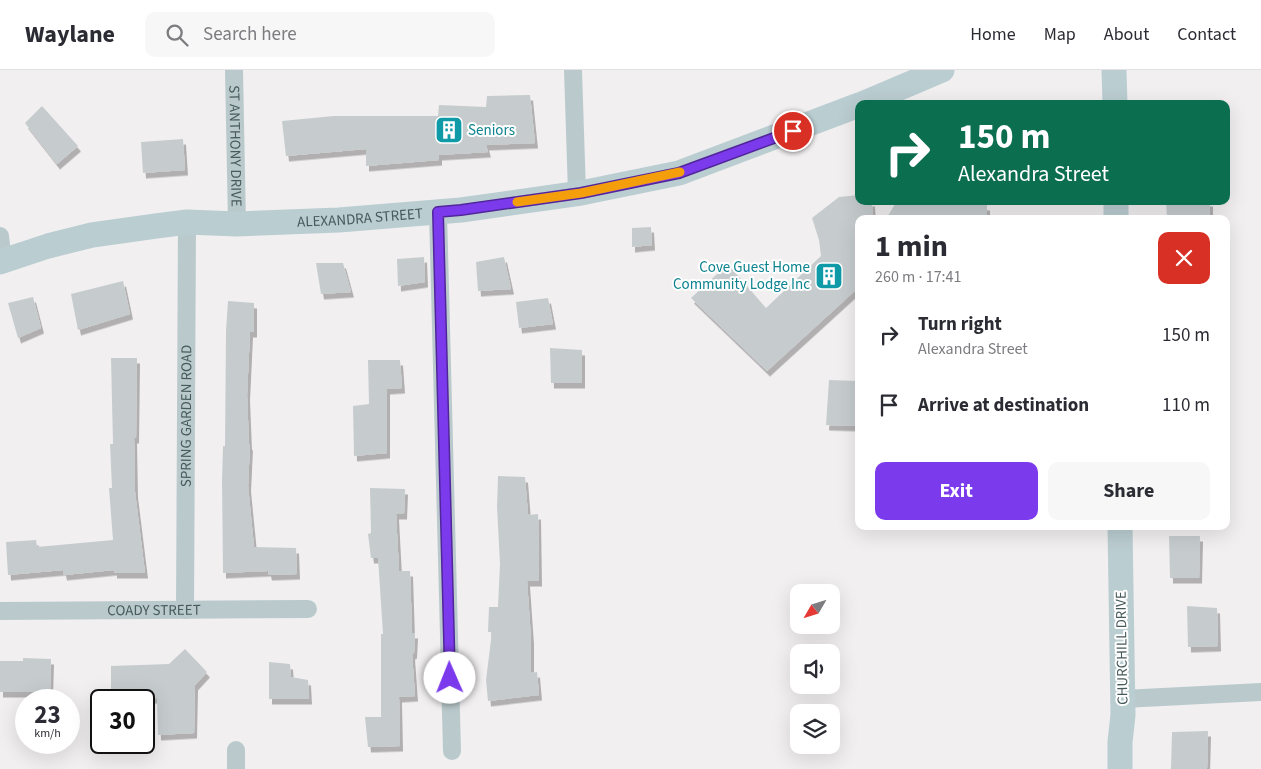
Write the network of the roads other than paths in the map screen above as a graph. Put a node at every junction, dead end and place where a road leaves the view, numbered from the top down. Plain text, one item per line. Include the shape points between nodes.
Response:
1 (234, 70) edge
2 (573, 70) edge
3 (942, 70) edge
4 (1114, 70) edge
5 (870, 100) edge
6 (1114, 100) edge
7 (855, 106) edge
8 (577, 194) junction
9 (438, 212) junction
10 (187, 222) junction
11 (237, 224) junction
12 (0, 236) edge
13 (2, 261) edge
14 (1120, 530) edge
15 (308, 609) dead end
16 (185, 610) junction
17 (0, 611) edge
18 (1261, 692) edge
19 (1123, 699) junction
20 (236, 750) dead end
21 (452, 751) dead end
22 (236, 769) edge
23 (1120, 769) edge

1 - 11 street, ST ANTHONY DRIVE
2 - 8 street
3 - 5 main road, ALEXANDRA STREET
4 - 6 main road
7 - 8 main road, ALEXANDRA STREET via 679,173
8 - 9 main road, ALEXANDRA STREET
9 - 11 main road, ALEXANDRA STREET
9 - 21 street
10 - 11 main road, ALEXANDRA STREET
10 - 13 main road, ALEXANDRA STREET via 92,236
10 - 16 street, SPRING GARDEN ROAD
12 - 13 street
14 - 19 main road, CHURCHILL DRIVE
15 - 16 street, COADY STREET
16 - 17 street, COADY STREET
18 - 19 street
19 - 23 main road, CHURCHILL DRIVE
20 - 22 street

